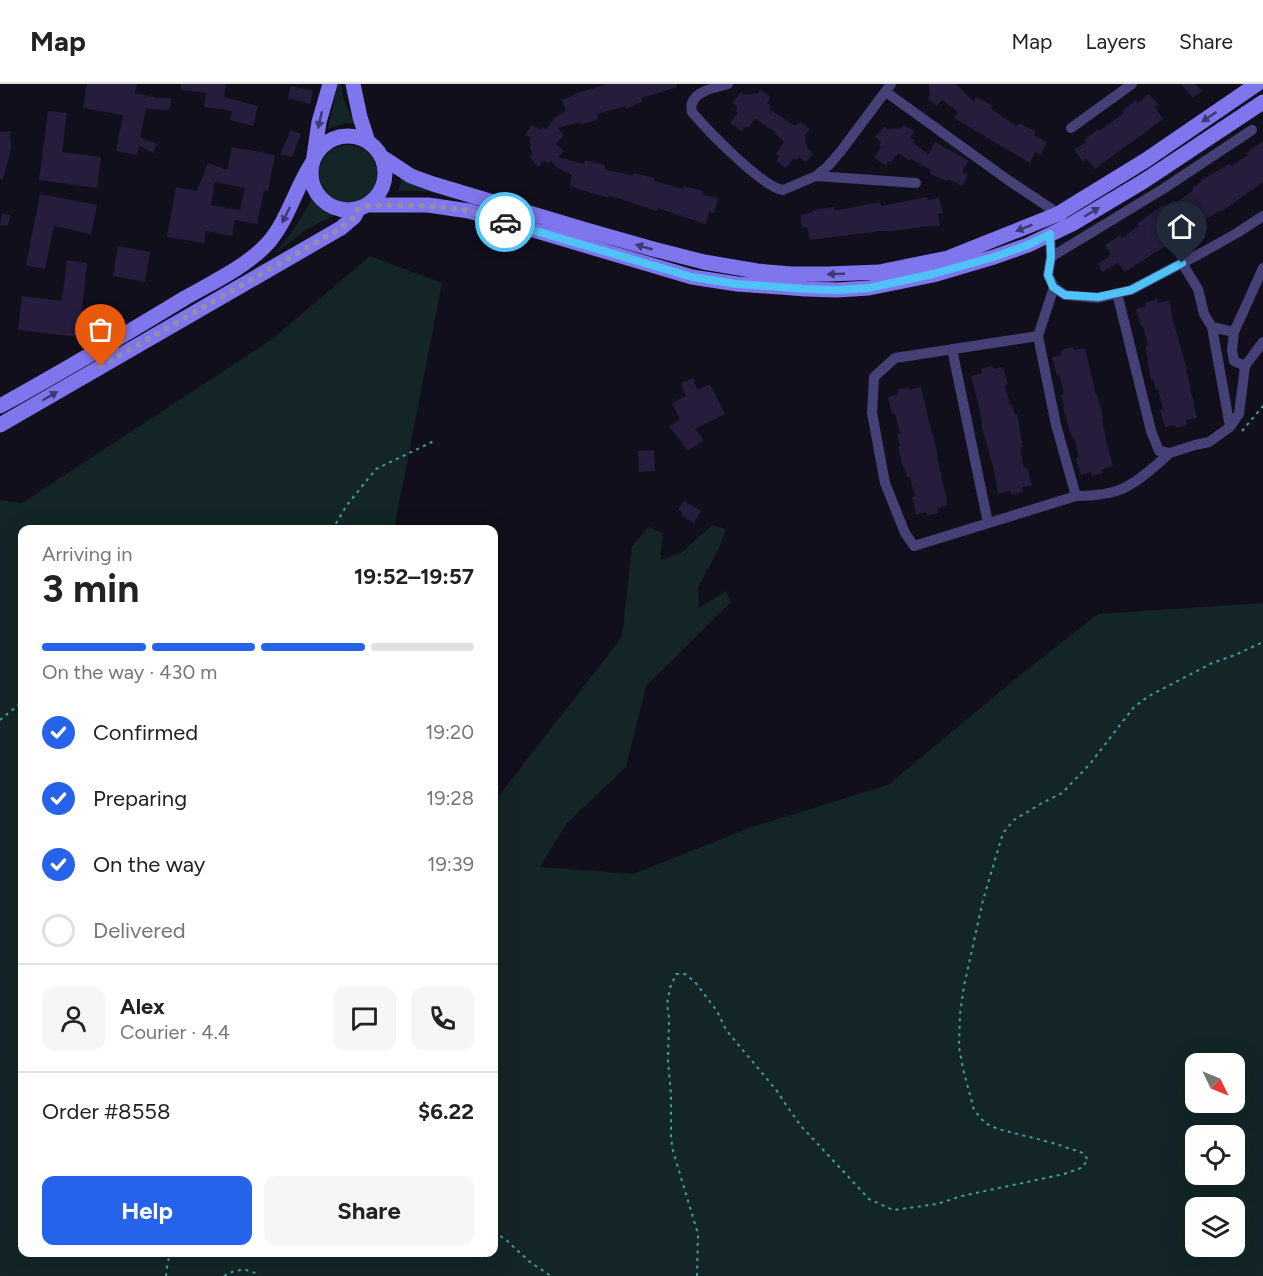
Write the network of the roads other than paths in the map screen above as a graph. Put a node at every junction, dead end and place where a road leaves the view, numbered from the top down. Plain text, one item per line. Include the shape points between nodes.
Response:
1 (330, 84) edge
2 (353, 84) edge
3 (728, 84) edge
4 (1132, 84) edge
5 (1257, 84) edge
6 (889, 88) edge
7 (1263, 102) edge
8 (1071, 128) dead end
9 (1252, 130) dead end
10 (368, 142) junction
11 (382, 157) junction
12 (313, 160) junction
13 (816, 176) junction
14 (916, 183) dead end
15 (362, 207) junction
16 (1058, 214) junction
17 (1263, 216) edge
18 (1072, 224) junction
19 (1050, 234) junction
20 (1051, 257) junction
21 (1182, 263) junction
22 (1263, 268) edge
23 (1053, 287) junction
24 (1117, 293) junction
25 (1212, 327) junction
26 (1234, 332) junction
27 (1038, 336) junction
28 (1263, 342) edge
29 (952, 349) junction
30 (1245, 366) junction
31 (0, 406) edge
32 (0, 425) edge
33 (1230, 427) junction
34 (1170, 453) junction
35 (1076, 496) junction
36 (988, 523) junction

1 -> 12 main road
2 - 10 main road
3 - 13 street via 694,98 692,112 702,123 739,160 778,189
4 - 8 street
5 -> 16 main road
6 - 13 street via 841,151
6 - 16 street
18 -> 7 main road
9 - 20 street
10 - 11 main road
10 - 12 main road via 344,135 322,146
11 - 15 main road via 383,184 376,197
16 -> 11 main road via 948,258 879,272 791,274 704,262 597,234 422,180
12 - 15 main road via 310,176 322,200 346,210
12 -> 31 main road via 282,222 250,259
13 - 14 street
15 - 19 main road via 418,205 469,211 692,277 806,289 869,288 933,274 994,257
32 -> 15 main road via 341,228
16 - 18 street
17 - 21 street
18 - 19 main road
19 - 20 street
20 - 23 street via 1048,275
21 - 24 street via 1131,290
21 - 25 street via 1198,289 1204,314
22 - 26 street
23 - 24 street via 1065,295 1098,297
23 - 27 street
24 - 34 street via 1151,431 1159,452
25 - 26 street
25 - 33 street
26 - 30 street via 1234,361
27 - 29 street
27 - 35 street via 1056,425
28 - 30 street
29 - 36 street
29 - 36 street via 896,358 874,377 872,413 885,483 914,546
30 - 33 street via 1239,414
33 - 34 street via 1209,442
34 - 35 street via 1123,489
35 - 36 street

